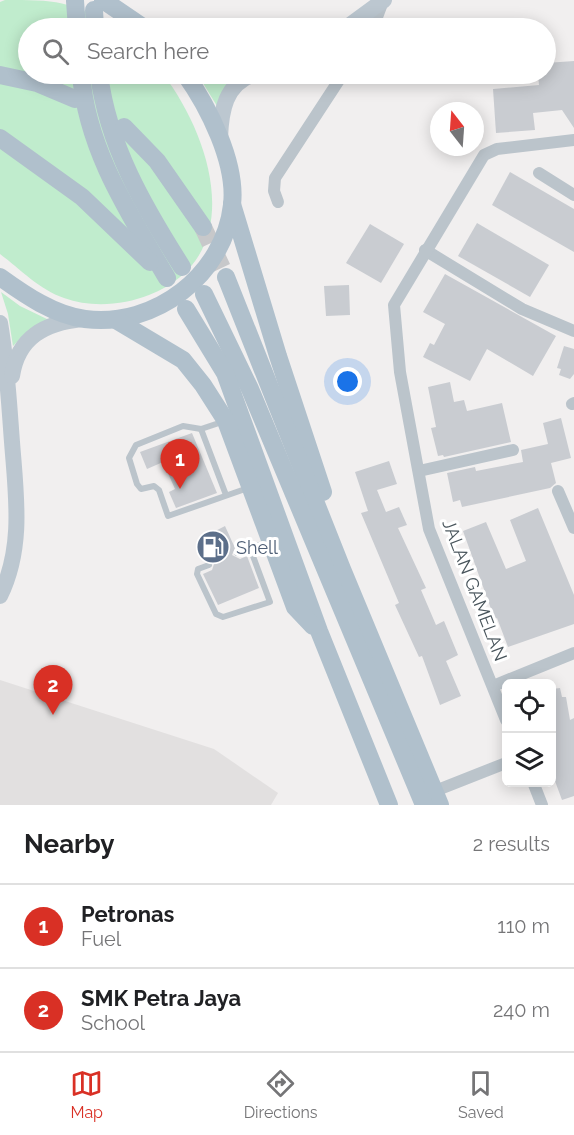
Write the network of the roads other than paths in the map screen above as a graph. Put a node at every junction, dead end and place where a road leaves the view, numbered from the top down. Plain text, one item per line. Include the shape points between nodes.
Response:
1 (133, 0) edge
2 (75, 1) edge
3 (384, 1) edge
4 (98, 5) edge
5 (76, 18) edge
6 (125, 18) edge
7 (138, 18) edge
8 (360, 18) edge
9 (376, 18) edge
10 (0, 75) edge
11 (18, 79) edge
12 (40, 84) edge
13 (82, 84) edge
14 (100, 84) edge
15 (191, 84) edge
16 (236, 84) edge
17 (336, 84) edge
18 (75, 99) dead end
19 (124, 127) dead end
20 (0, 138) edge
21 (220, 139) junction
22 (574, 140) edge
23 (539, 173) dead end
24 (574, 195) edge
25 (278, 202) dead end
26 (232, 204) junction
27 (203, 227) tunnel mouth
28 (425, 250) junction
29 (174, 273) junction
30 (0, 277) edge
31 (226, 277) tunnel mouth
32 (204, 294) dead end
33 (186, 309) dead end
34 (83, 319) junction
35 (116, 320) junction
36 (0, 324) edge
37 (574, 332) edge
38 (9, 398) junction
39 (226, 421) junction
40 (201, 429) junction
41 (513, 450) dead end
42 (419, 471) junction
43 (250, 488) junction
44 (558, 491) dead end
45 (226, 495) junction
46 (574, 528) edge
47 (270, 541) junction
48 (250, 548) junction
49 (237, 553) dead end
50 (209, 565) dead end
51 (342, 569) junction
52 (290, 595) junction
53 (0, 596) edge
54 (270, 602) junction
55 (319, 631) junction
56 (574, 653) edge
57 (493, 686) junction
58 (502, 708) edge
59 (502, 765) edge
60 (534, 787) edge
61 (433, 800) edge
62 (389, 805) edge
63 (542, 805) edge

1 - 7 main road
2 - 5 main road
3 - 8 main road
3 - 9 street
4 - 6 main road
10 - 11 main road
12 - 18 main road
13 - 29 main road via 94,140 121,199
14 - 29 main road via 118,150
15 - 21 main road
16 - 21 main road via 227,96
17 - 25 street via 275,178
19 - 27 main road via 157,161
20 - 29 main road via 82,196
21 - 26 main road
22 - 28 street, JALAN GAMELAN via 497,149 484,155
23 - 24 street
26 - 35 main road via 223,242 192,283 154,308
26 - 51 main road via 324,495
28 - 37 street via 522,309
28 - 42 street, JALAN GAMELAN via 394,305 400,372
30 - 34 main road via 45,305
31 - 51 main road
32 - 61 main road
33 - 55 main road via 225,373
34 - 35 main road
34 - 38 main road via 53,324 20,348
35 - 39 main road via 183,360
36 - 38 main road
38 - 53 main road via 18,524 16,545
39 - 40 lane
39 - 43 main road
40 - 45 lane
40 - 45 lane via 183,426 136,445 129,458 137,484 141,489 154,486 159,490 168,516
41 - 42 street
42 - 57 street, JALAN GAMELAN via 429,529
43 - 45 lane
43 - 47 main road
44 - 46 street
47 - 48 lane
47 - 52 main road
48 - 49 lane
48 - 54 lane
50 - 54 lane via 198,569 197,574 216,614 223,617
51 - 61 main road
52 - 54 lane
52 - 55 main road via 295,607
55 - 62 main road
56 - 57 street
57 - 58 street, JALAN GAMELAN
59 - 61 street
60 - 63 street

